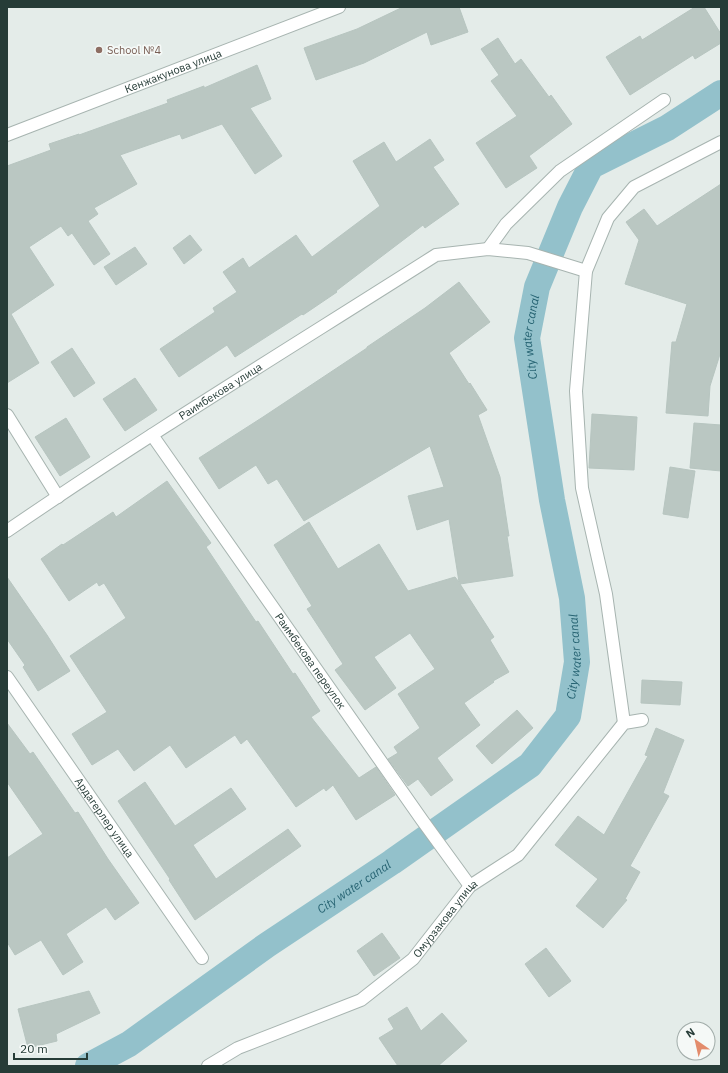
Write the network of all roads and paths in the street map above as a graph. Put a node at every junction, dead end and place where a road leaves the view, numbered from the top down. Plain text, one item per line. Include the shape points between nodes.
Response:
1 (339, 7) edge
2 (664, 100) dead end
3 (7, 135) edge
4 (721, 142) edge
5 (488, 249) junction
6 (586, 271) junction
7 (7, 415) edge
8 (152, 435) junction
9 (58, 497) junction
10 (7, 531) edge
11 (7, 677) edge
12 (642, 720) dead end
13 (624, 723) junction
14 (470, 886) junction
15 (202, 958) dead end
16 (208, 1066) edge

1 - 3 street, Кенжакунова улица
2 - 5 street via 560,171 506,224
4 - 6 street via 634,187 608,218
5 - 6 street via 528,253
5 - 8 street, Раимбекова улица via 436,256
6 - 13 street via 576,391 582,488 606,594
7 - 9 street
8 - 9 street, Раимбекова улица
8 - 14 street, Раимбекова переулок
9 - 10 street, Раимбекова улица
11 - 15 street, Ардагерлер улица
12 - 13 street
13 - 14 street, Омурзакова улица via 518,854
14 - 16 street, Омурзакова улица via 413,958 361,1000 238,1048

